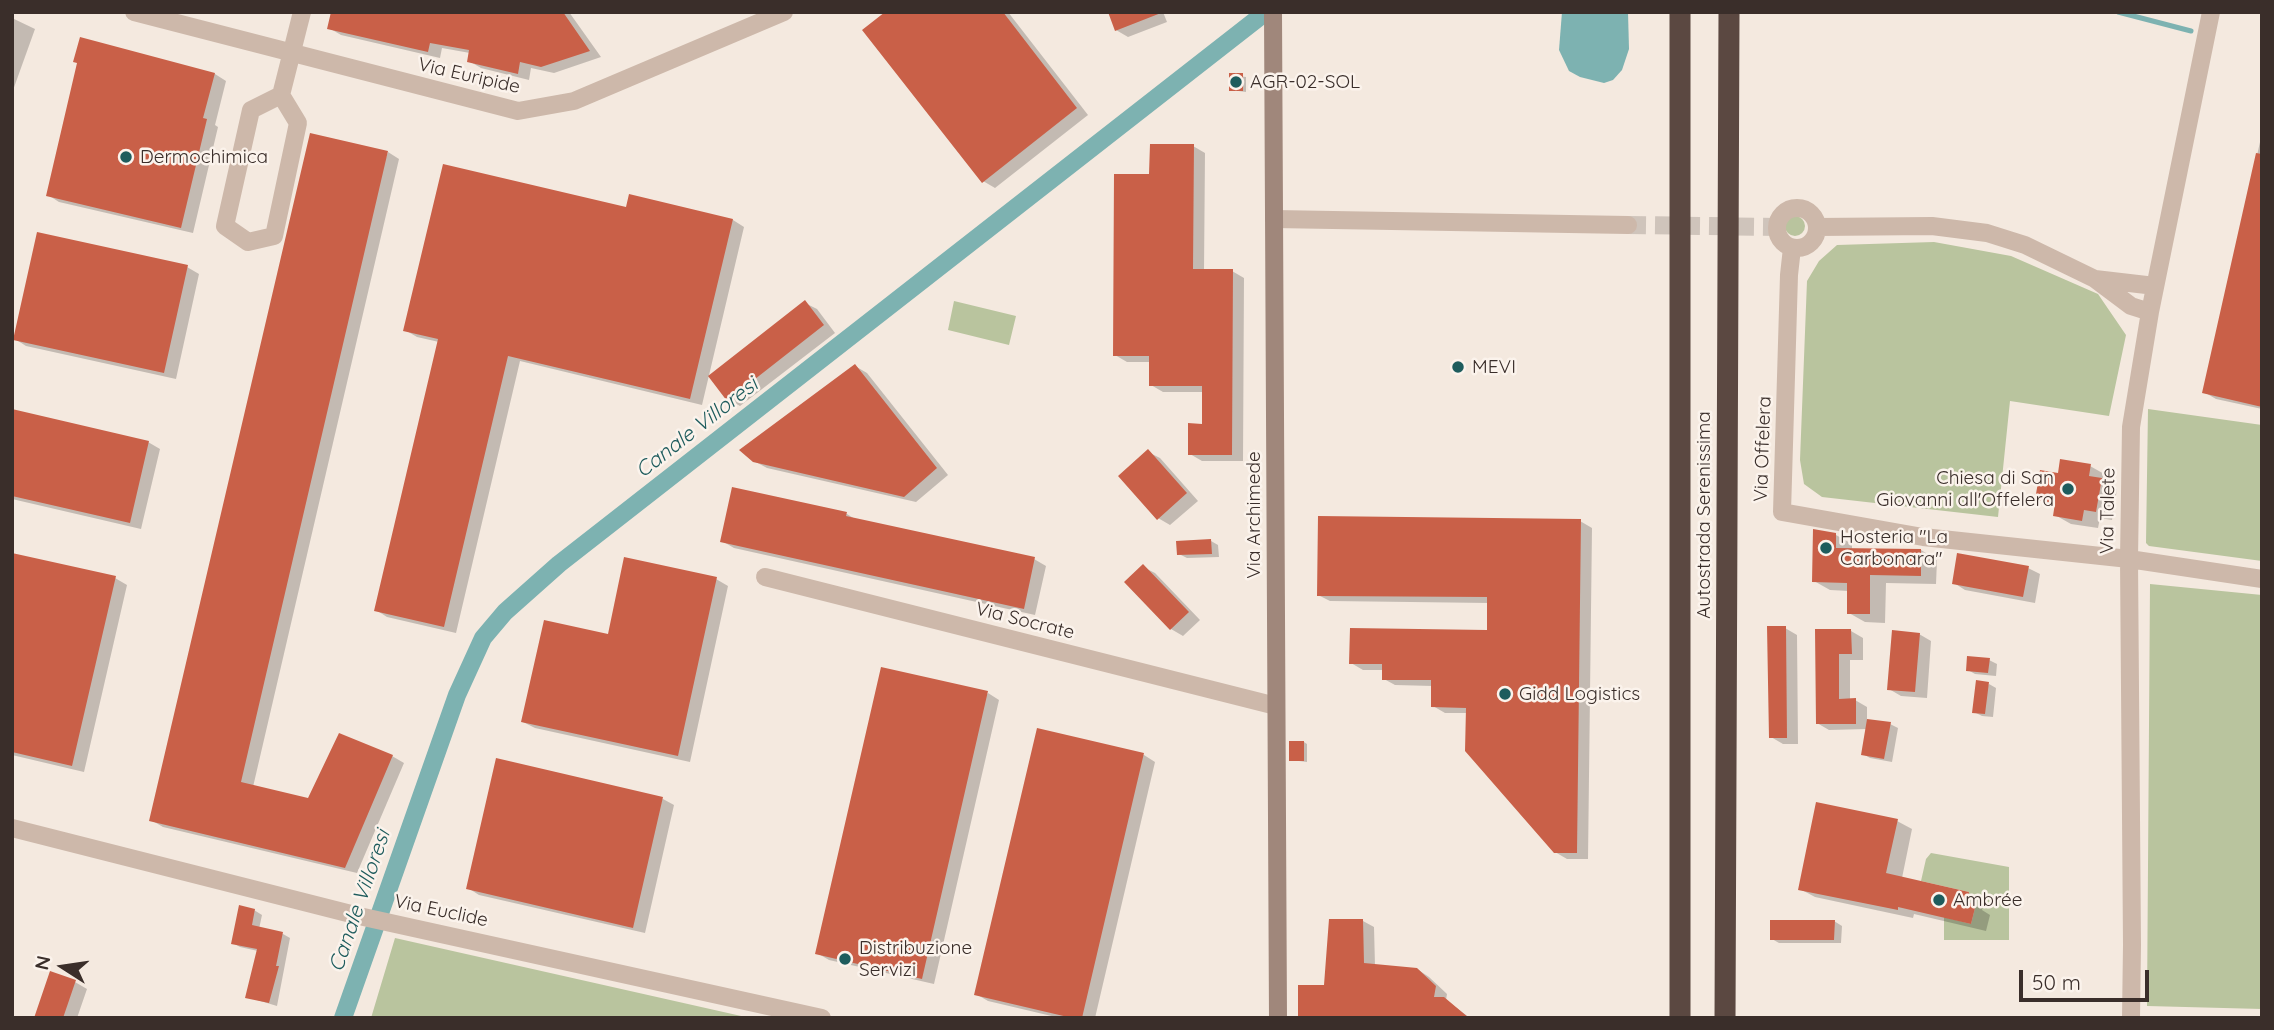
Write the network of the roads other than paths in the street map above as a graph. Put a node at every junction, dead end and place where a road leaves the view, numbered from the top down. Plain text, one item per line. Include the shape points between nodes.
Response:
1 (134, 12) edge
2 (302, 12) edge
3 (784, 12) edge
4 (1680, 12) edge
5 (1729, 12) edge
6 (2211, 12) edge
7 (1273, 14) edge
8 (292, 54) junction
9 (281, 95) junction
10 (1274, 219) junction
11 (1628, 225) tunnel mouth
12 (1817, 227) junction
13 (1792, 248) junction
14 (2095, 279) junction
15 (2155, 286) junction
16 (2150, 312) junction
17 (2129, 559) junction
18 (765, 577) dead end
19 (2262, 579) edge
20 (1276, 706) junction
21 (12, 828) edge
22 (822, 1018) edge
23 (1278, 1018) edge
24 (1680, 1018) edge
25 (1725, 1018) edge
26 (2131, 1018) edge

1 - 8 street, Via Euripide
2 - 8 street
3 - 8 street, Via Euripide via 574,101 518,111
4 - 24 highway, Autostrada Serenissima
5 - 25 highway, Autostrada Serenissima
6 - 15 street, Via Talete
7 - 10 street, Via Archimede
8 - 9 street
9 - 9 street via 251,110 225,226 248,242 274,236 298,123
10 - 11 street
10 - 20 street, Via Archimede
12 - 13 street via 1810,244
12 - 13 street via 1812,214 1800,208 1781,214 1777,233 1782,243
12 - 14 street via 1932,226 1987,233 2025,245
13 - 17 street, Via Offelera via 1782,512 1923,537
14 - 15 street
14 - 16 street via 2132,306
15 - 16 street, Via Talete
16 - 17 street, Via Talete via 2132,418
17 - 19 street, Via Offelera
17 - 26 street, Via Talete
18 - 20 street, Via Socrate
20 - 23 street, Via Archimede
21 - 22 street, Via Euclide via 359,916

